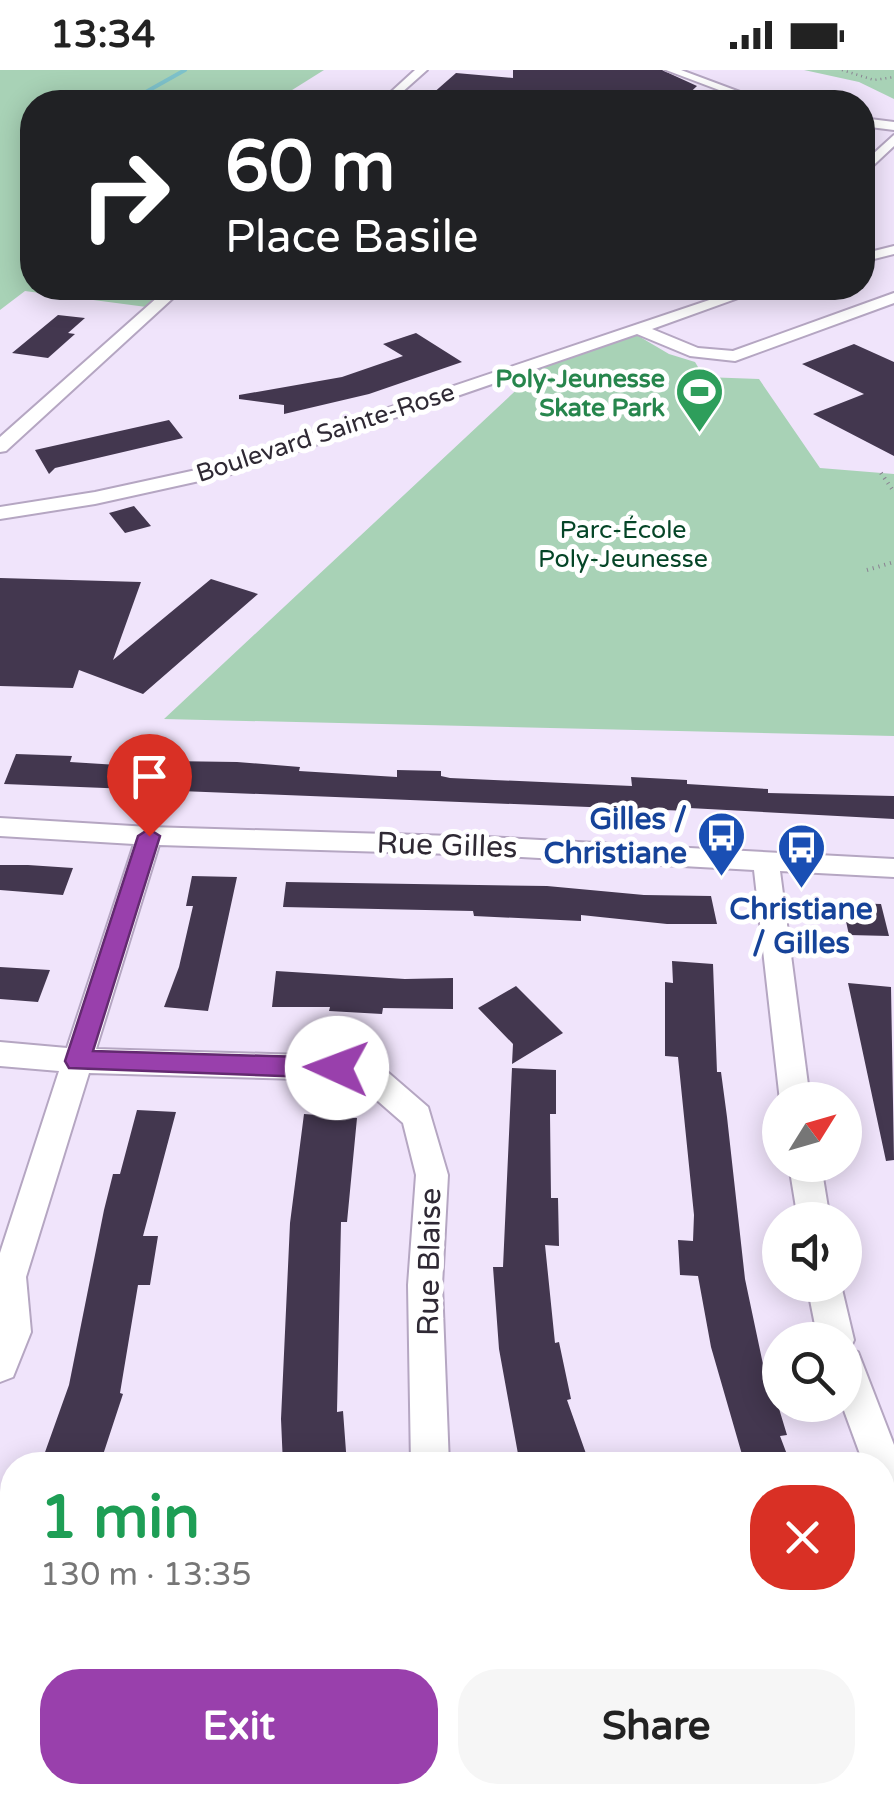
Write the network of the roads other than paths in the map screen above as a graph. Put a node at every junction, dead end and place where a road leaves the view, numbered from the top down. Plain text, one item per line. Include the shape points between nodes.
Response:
1 (422, 70) edge
2 (670, 70) edge
3 (722, 88) joint
4 (398, 90) edge
5 (728, 90) edge
6 (894, 298) edge
7 (163, 300) edge
8 (720, 300) edge
9 (635, 327) junction
10 (0, 447) edge
11 (0, 512) edge
12 (0, 827) edge
13 (149, 836) junction
14 (766, 862) junction
15 (894, 868) edge
16 (0, 1054) edge
17 (78, 1061) junction
18 (794, 1082) edge
19 (4, 1280) edge
20 (0, 1365) edge
21 (862, 1409) edge
22 (430, 1452) edge
23 (878, 1452) edge

1 - 4 street
2 - 3 street
3 - 5 street
6 - 9 street via 735,356 709,358
7 - 10 street
8 - 9 street, Boulevard Sainte-Rose
9 - 11 street, Boulevard Sainte-Rose via 224,470
12 - 13 street, Rue Gilles
13 - 14 street, Rue Gilles
13 - 17 street
14 - 15 street, Rue Gilles
14 - 18 street
16 - 17 street, Rue Blaise
17 - 19 street
17 - 22 street, Rue Blaise via 337,1068 373,1078 417,1116 432,1175 425,1285
19 - 20 street via 13,1332
21 - 23 street

